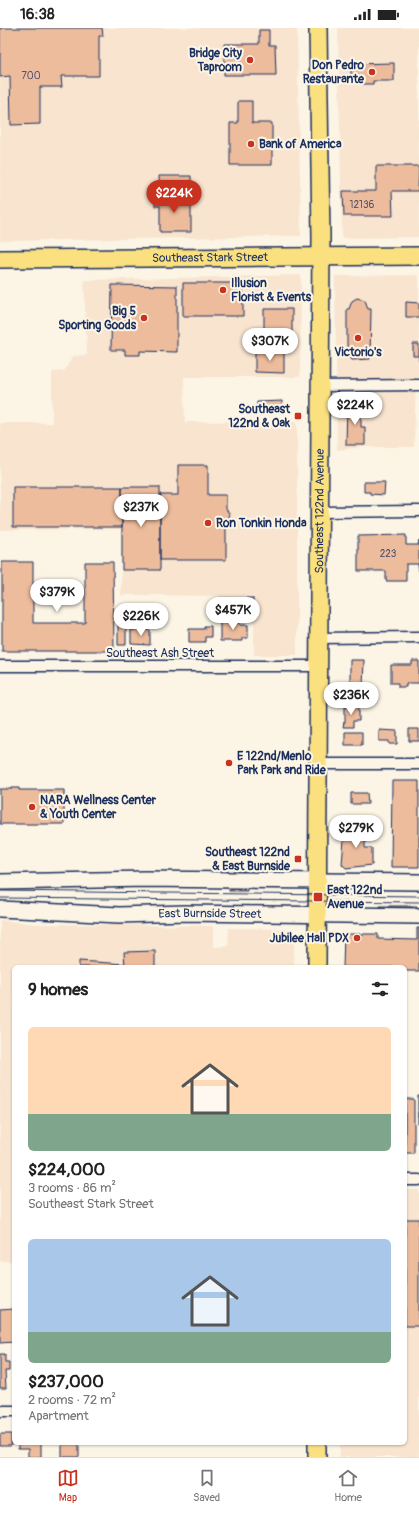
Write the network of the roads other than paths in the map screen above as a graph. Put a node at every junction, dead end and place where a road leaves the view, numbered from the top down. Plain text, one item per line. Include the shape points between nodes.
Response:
1 (318, 28) edge
2 (419, 256) edge
3 (320, 257) junction
4 (0, 259) edge
5 (419, 385) edge
6 (320, 386) junction
7 (419, 511) edge
8 (320, 512) junction
9 (419, 637) edge
10 (319, 638) junction
11 (0, 666) edge
12 (319, 666) junction
13 (317, 764) junction
14 (419, 764) edge
15 (317, 881) junction
16 (0, 882) edge
17 (419, 882) edge
18 (317, 906) junction
19 (0, 909) edge
20 (419, 916) edge
21 (317, 965) edge
22 (407, 1180) edge
23 (419, 1180) edge
24 (0, 1411) edge
25 (12, 1411) edge
26 (317, 1445) edge
27 (317, 1457) edge

1 - 3 main road, Southeast 122nd Avenue
2 - 3 main road, Southeast Stark Street
3 - 4 main road, Southeast Stark Street
3 - 6 main road, Southeast 122nd Avenue
5 - 6 street
6 - 8 main road, Southeast 122nd Avenue
7 - 8 street
8 - 10 main road, Southeast 122nd Avenue
9 - 10 street
10 - 12 main road, Southeast 122nd Avenue
11 - 12 street, Southeast Ash Street
12 - 13 main road, Southeast 122nd Avenue
13 - 14 street
13 - 15 main road, Southeast 122nd Avenue
15 - 16 street via 145,879
15 - 17 street
15 - 18 main road, Southeast 122nd Avenue
18 - 19 street, East Burnside Street via 119,915
18 - 20 street, East Burnside Street
18 - 21 main road, Southeast 122nd Avenue
22 - 23 street
24 - 25 street
26 - 27 main road

